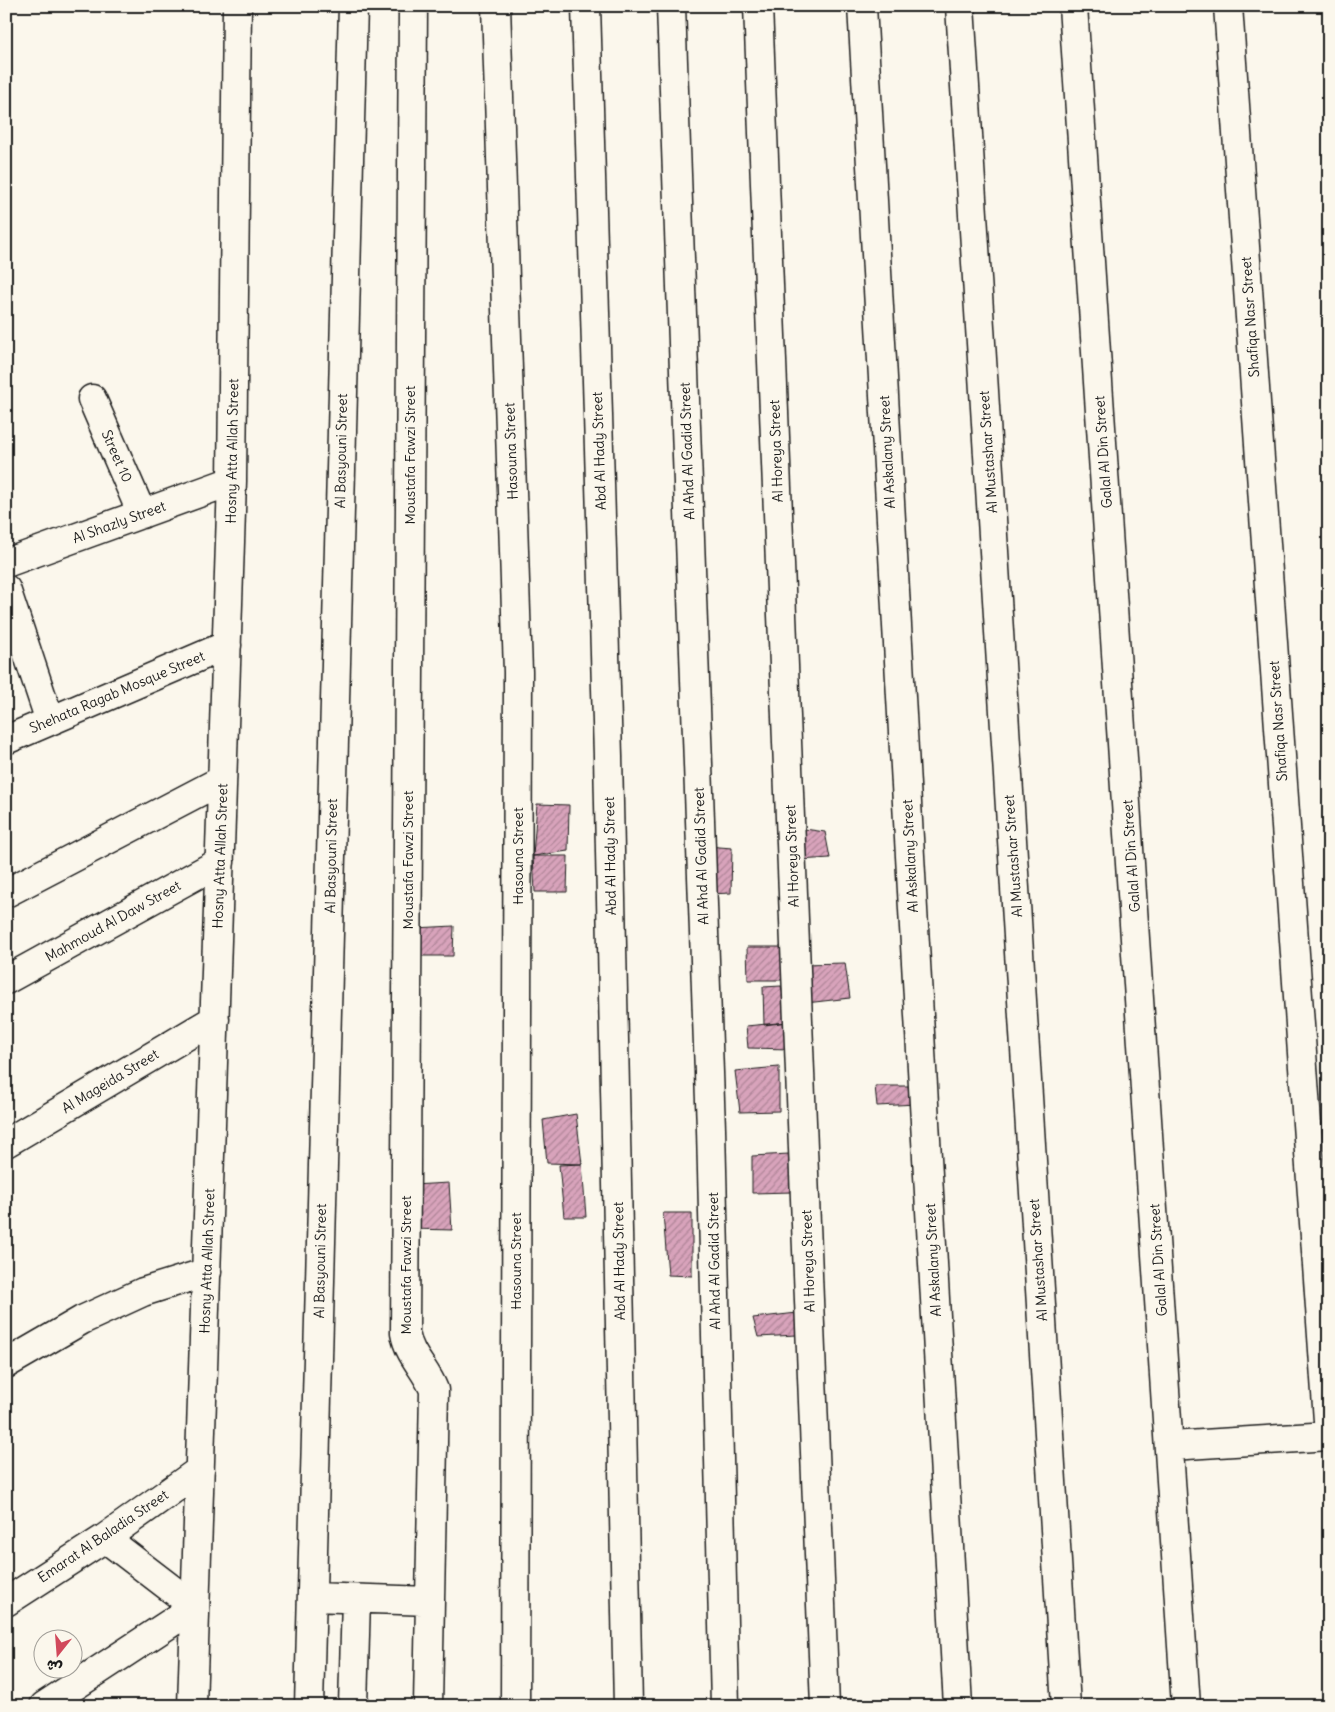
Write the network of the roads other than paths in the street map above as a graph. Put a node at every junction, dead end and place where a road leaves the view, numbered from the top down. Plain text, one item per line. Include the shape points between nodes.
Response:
1 (237, 6) edge
2 (352, 6) edge
3 (413, 6) edge
4 (496, 6) edge
5 (586, 6) edge
6 (670, 6) edge
7 (758, 6) edge
8 (862, 6) edge
9 (960, 6) edge
10 (1073, 6) edge
11 (1228, 6) edge
12 (92, 399) dead end
13 (232, 481) junction
14 (142, 514) junction
15 (6, 563) edge
16 (6, 588) edge
17 (227, 645) junction
18 (50, 721) junction
19 (6, 740) edge
20 (222, 780) junction
21 (220, 862) junction
22 (6, 893) edge
23 (6, 980) edge
24 (215, 1019) junction
25 (6, 1143) edge
26 (207, 1272) junction
27 (6, 1364) edge
28 (1329, 1436) edge
29 (1170, 1446) junction
30 (200, 1470) junction
31 (105, 1538) junction
32 (312, 1597) junction
33 (356, 1599) junction
34 (430, 1601) junction
35 (6, 1602) edge
36 (195, 1607) junction
37 (44, 1706) edge
38 (192, 1706) edge
39 (309, 1706) edge
40 (353, 1706) edge
41 (428, 1706) edge
42 (515, 1706) edge
43 (628, 1706) edge
44 (725, 1706) edge
45 (826, 1706) edge
46 (958, 1706) edge
47 (1066, 1706) edge
48 (1186, 1706) edge

1 - 13 street, Hosny Atta Allah Street
2 - 32 street, Al Basyouni Street
3 - 34 street, Moustafa Fawzi Street via 405,1333 407,1346 429,1377 434,1390
4 - 42 street, Hasouna Street via 518,672
5 - 43 street, Abd Al Hady Street via 608,756
6 - 44 street, Al Ahd Al Gadid Street via 711,1129
7 - 45 street, Al Horeya Street
8 - 46 street, Al Askalany Street
9 - 47 street, Al Mustashar Street
10 - 29 street, Galal Al Din Street
11 - 28 street, Shafiqa Nasr Street
12 - 14 street, Street 10
13 - 14 street, Al Shazly Street
13 - 17 street, Hosny Atta Allah Street
14 - 15 street, Al Shazly Street
16 - 18 street
17 - 18 street, Shehata Ragab Mosque Street
17 - 20 street, Hosny Atta Allah Street
18 - 19 street, Shehata Ragab Mosque Street
20 - 21 street, Hosny Atta Allah Street
20 - 22 street
21 - 23 street, Mahmoud Al Daw Street
21 - 24 street, Hosny Atta Allah Street
24 - 25 street, Al Mageida Street
24 - 26 street, Hosny Atta Allah Street
26 - 27 street via 143,1292 82,1320
26 - 30 street, Hosny Atta Allah Street
28 - 29 street
29 - 48 street, Galal Al Din Street
30 - 31 street, Emarat Al Baladia Street
30 - 36 street, Hosny Atta Allah Street
31 - 35 street, Emarat Al Baladia Street
31 - 36 street
32 - 33 street
32 - 39 street, Al Basyouni Street
33 - 34 street
33 - 40 street
34 - 41 street, Moustafa Fawzi Street
36 - 37 street
36 - 38 street, Hosny Atta Allah Street

